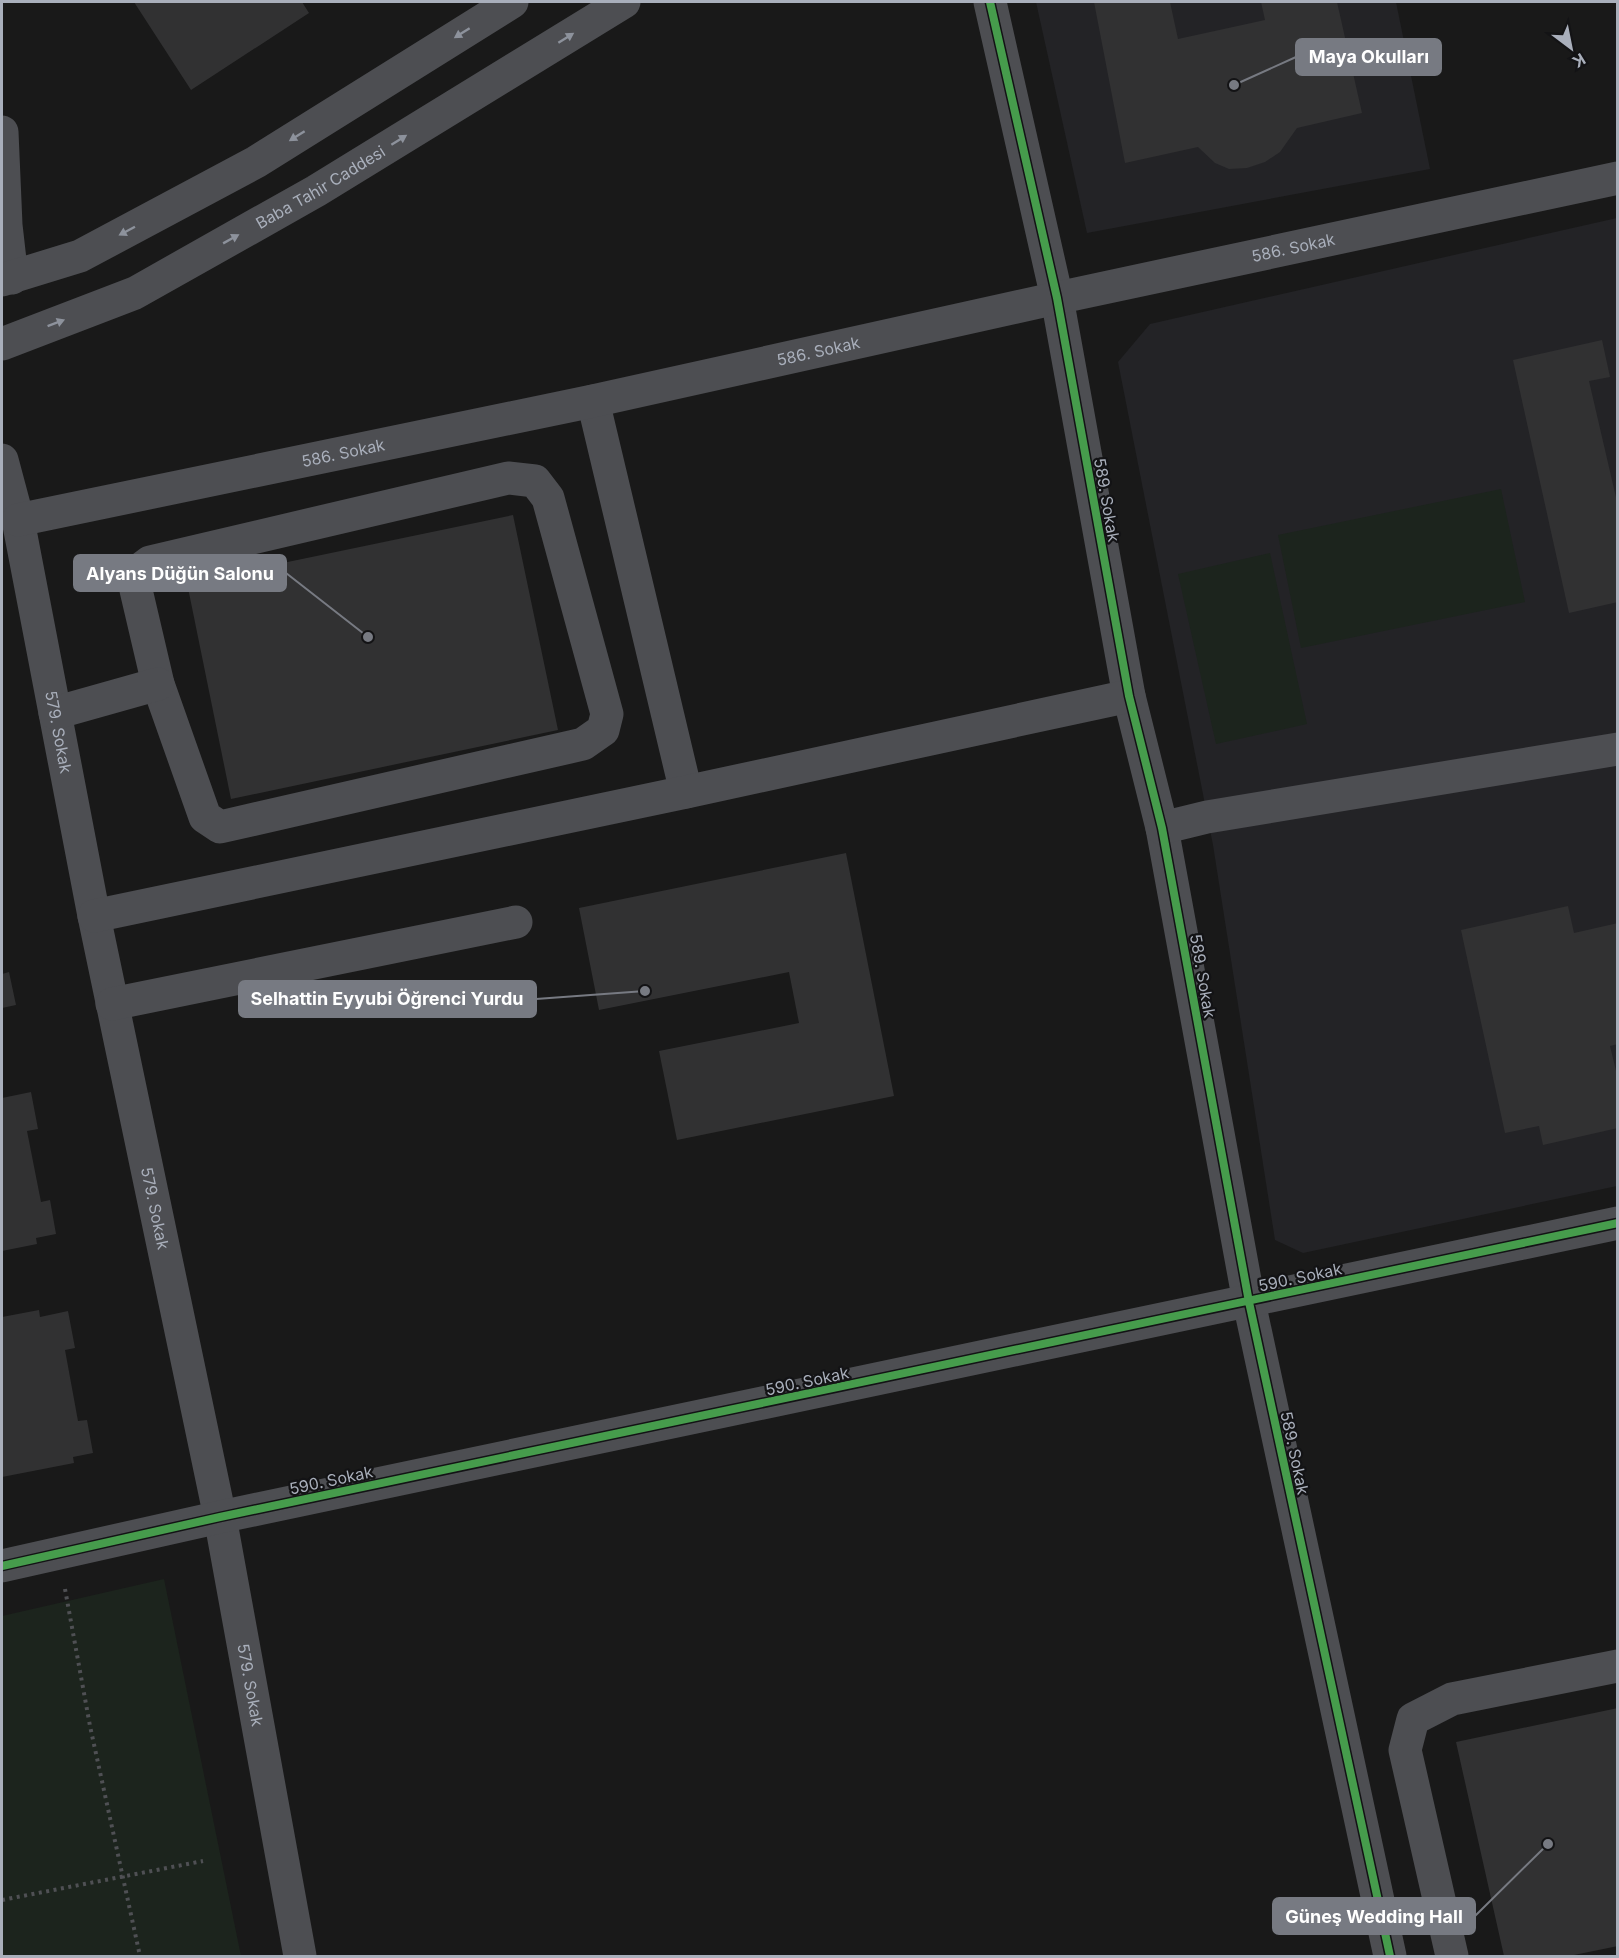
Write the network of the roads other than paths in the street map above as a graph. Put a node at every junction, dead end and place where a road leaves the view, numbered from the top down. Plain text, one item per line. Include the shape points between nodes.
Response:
1 (512, 2) edge
2 (624, 2) edge
3 (990, 2) edge
4 (2, 132) edge
5 (1617, 178) edge
6 (7, 279) edge
7 (1057, 298) junction
8 (2, 344) edge
9 (593, 401) junction
10 (2, 460) edge
11 (18, 520) junction
12 (158, 684) junction
13 (1128, 696) junction
14 (55, 713) junction
15 (1617, 749) edge
16 (686, 792) junction
17 (1162, 828) junction
18 (94, 916) junction
19 (516, 922) dead end
20 (112, 1004) junction
21 (1617, 1223) edge
22 (1249, 1302) junction
23 (220, 1517) junction
24 (2, 1566) edge
25 (1617, 1665) edge
26 (300, 1956) edge
27 (1390, 1956) edge
28 (1452, 1956) edge

1 -> 6 street via 256,162 80,256
8 -> 2 street, Baba Tahir Caddesi via 135,293 316,191
3 - 7 street, 589. Sokak
4 - 6 street
5 - 7 street, 586. Sokak
7 - 9 street, 586. Sokak
7 - 13 street, 589. Sokak
9 - 11 street, 586. Sokak
9 - 16 street
10 - 11 street, 579. Sokak
11 - 14 street, 579. Sokak
12 - 12 street via 136,590 138,571 150,562 508,478 535,481 548,498 607,714 603,730 583,744 220,826 205,817
12 - 14 street
13 - 16 street
13 - 17 street, 589. Sokak
14 - 18 street, 579. Sokak
15 - 17 street via 1207,817
16 - 18 street
17 - 22 street, 589. Sokak
18 - 20 street, 579. Sokak
19 - 20 street
20 - 23 street, 579. Sokak
21 - 22 street, 590. Sokak
22 - 23 street, 590. Sokak
22 - 27 street, 589. Sokak
23 - 24 street, 590. Sokak
23 - 26 street, 579. Sokak
25 - 28 street via 1452,1699 1413,1719 1405,1750

